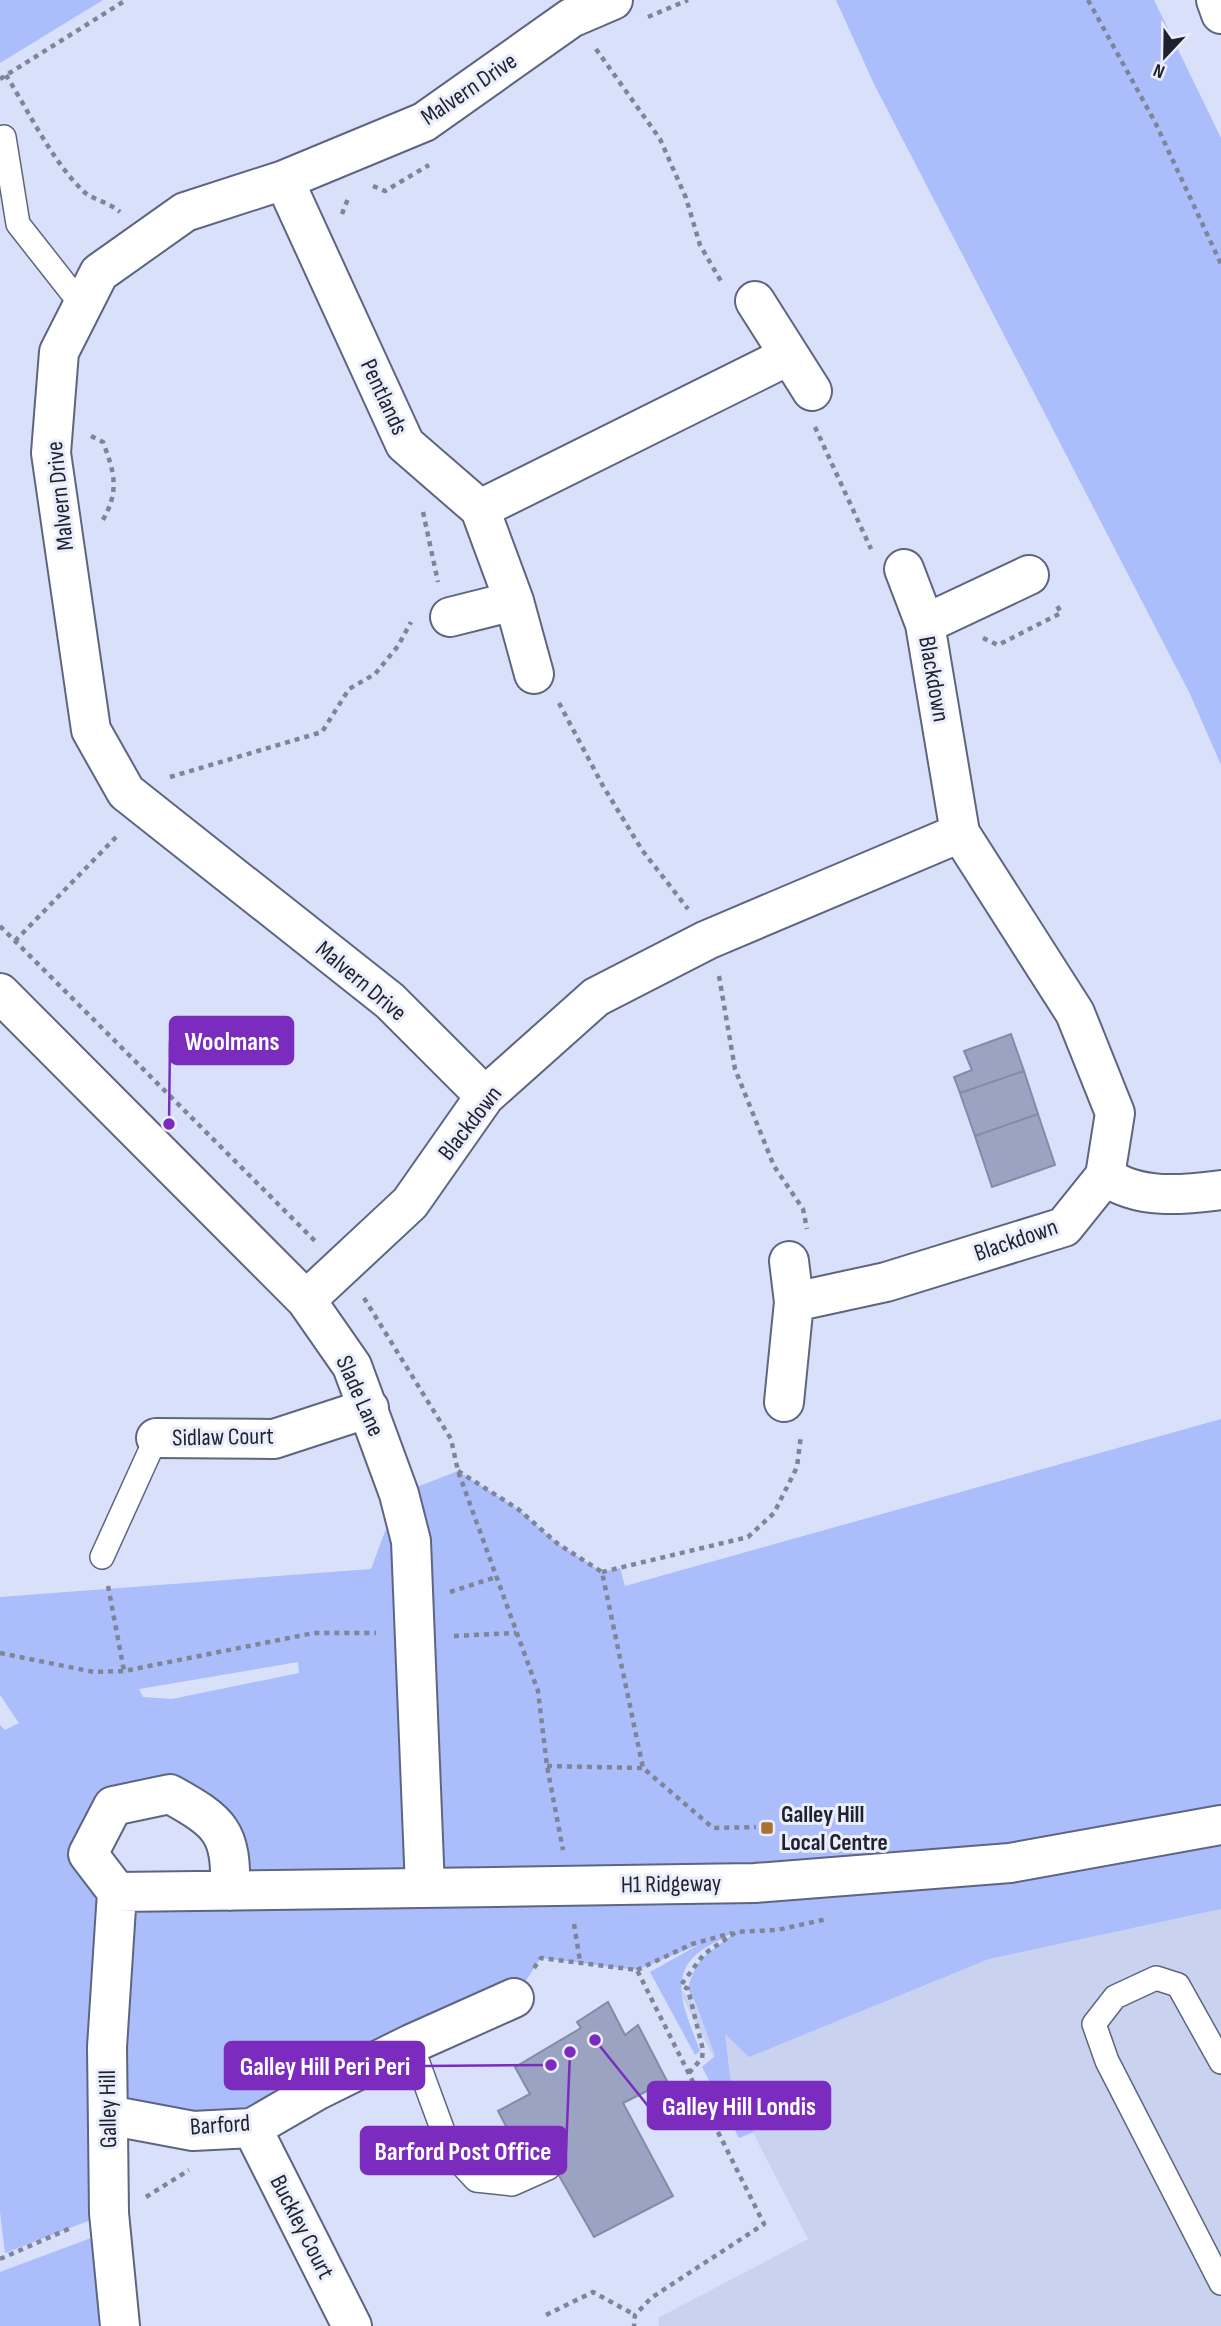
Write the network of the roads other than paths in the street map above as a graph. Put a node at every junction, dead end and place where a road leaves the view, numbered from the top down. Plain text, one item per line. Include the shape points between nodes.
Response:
1 (1216, 0) edge
2 (629, 9) edge
3 (1221, 14) edge
4 (4, 137) dead end
5 (284, 180) junction
6 (741, 295) road end
7 (84, 302) junction
8 (788, 356) junction
9 (813, 409) road end
10 (480, 509) junction
11 (889, 561) road end
12 (1029, 575) road end
13 (513, 601) junction
14 (450, 617) dead end
15 (925, 624) junction
16 (534, 674) dead end
17 (960, 833) junction
18 (0, 993) edge
19 (485, 1096) junction
20 (1105, 1176) junction
21 (1221, 1190) edge
22 (789, 1261) dead end
23 (306, 1300) junction
24 (794, 1302) junction
25 (369, 1408) junction
26 (793, 1414) road end
27 (156, 1438) joint
28 (102, 1557) road end
29 (1221, 1825) edge
30 (425, 1888) junction
31 (230, 1891) junction
32 (117, 1892) junction
33 (514, 1998) dead end
34 (411, 2044) junction
35 (1221, 2062) edge
36 (108, 2116) junction
37 (252, 2128) junction
38 (548, 2168) dead end
39 (1221, 2283) edge
40 (120, 2326) edge
41 (352, 2326) edge

1 - 3 street
2 - 5 street, Malvern Drive via 571,18 424,122
4 - 7 lane via 18,224
5 - 7 street, Malvern Drive via 185,212 99,273
5 - 10 street, Pentlands via 405,444
6 - 8 street
7 - 19 street, Malvern Drive via 59,352 51,453 91,730 126,792 390,1001
8 - 9 street
8 - 10 street
10 - 13 street, Pentlands
11 - 15 street, Blackdown
12 - 15 street
13 - 14 street
13 - 16 street, Pentlands
15 - 17 street, Blackdown
17 - 19 street, Blackdown via 707,940 596,997
17 - 20 street, Blackdown via 1075,1013 1115,1113
18 - 23 street, Slade Lane
19 - 23 street, Blackdown via 410,1203
20 - 21 street via 1121,1187 1169,1196
20 - 24 street, Blackdown via 1064,1227 886,1282
22 - 24 street
23 - 25 street, Slade Lane via 352,1366
24 - 26 street
25 - 27 street, Sidlaw Court via 275,1439
25 - 30 street, Slade Lane via 411,1541
27 - 28 lane
29 - 30 street, H1 Ridgeway, bridge via 1010,1863 755,1883
30 - 31 street, H1 Ridgeway
31 - 32 street, H1 Ridgeway
31 - 32 street via 232,1854 211,1818 170,1794 113,1806 88,1854
32 - 36 street, Galley Hill via 107,2047
33 - 34 street, Barford
34 - 37 street, Barford
34 - 38 lane via 451,2153 476,2180 512,2184
35 - 39 lane via 1178,1985 1156,1978 1115,1997 1094,2024 1107,2061
36 - 37 street, Barford via 193,2131
36 - 40 street, Galley Hill via 109,2213
37 - 41 street, Buckley Court

